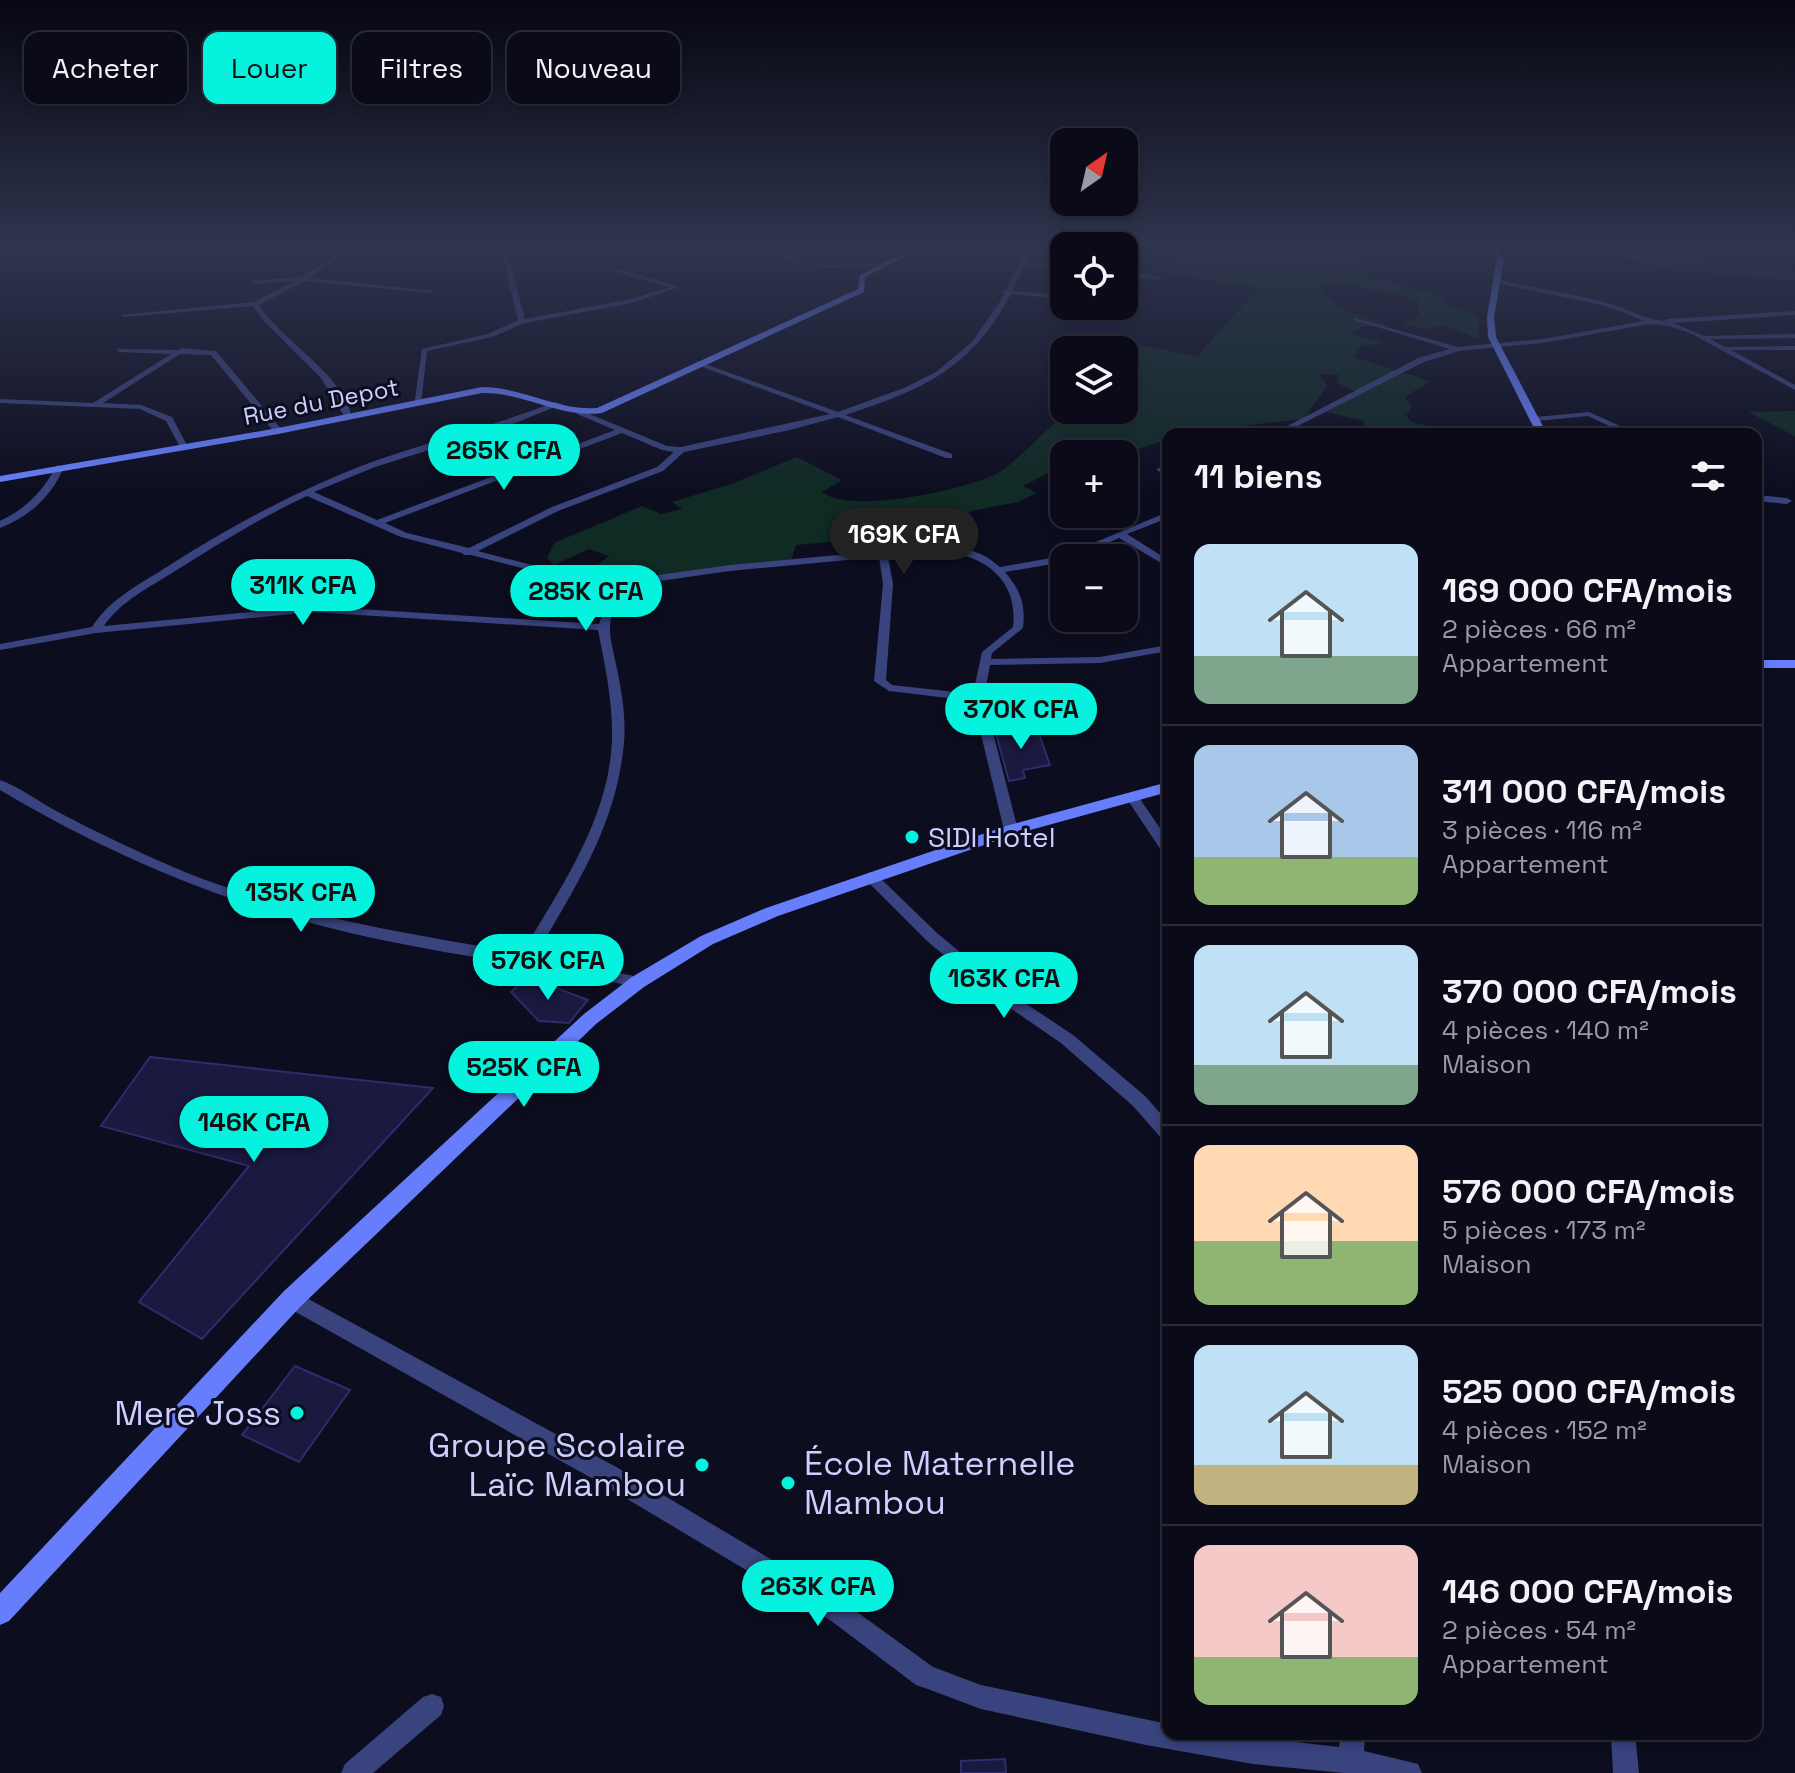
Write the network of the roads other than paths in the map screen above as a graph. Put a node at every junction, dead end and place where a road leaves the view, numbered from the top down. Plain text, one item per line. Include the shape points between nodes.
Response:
1 (275, 328) edge
2 (508, 328) edge
3 (778, 328) edge
4 (983, 328) edge
5 (1386, 328) edge
6 (1491, 328) edge
7 (1617, 328) edge
8 (1675, 328) edge
9 (1795, 336) edge
10 (1702, 337) junction
11 (1494, 346) junction
12 (1724, 348) junction
13 (1795, 348) edge
14 (1458, 349) junction
15 (119, 350) dead end
16 (183, 350) junction
17 (700, 363) junction
18 (1795, 388) edge
19 (0, 401) edge
20 (96, 404) junction
21 (417, 404) junction
22 (558, 404) junction
23 (580, 412) junction
24 (836, 414) junction
25 (349, 417) junction
26 (1536, 419) junction
27 (1288, 428) edge
28 (1540, 428) edge
29 (1619, 428) edge
30 (622, 430) junction
31 (278, 431) junction
32 (184, 447) junction
33 (681, 450) junction
34 (949, 456) dead end
35 (60, 467) junction
36 (0, 479) edge
37 (306, 492) junction
38 (1762, 499) edge
39 (1787, 501) dead end
40 (1162, 517) edge
41 (375, 524) junction
42 (0, 525) edge
43 (1120, 534) junction
44 (1097, 544) edge
45 (467, 553) junction
46 (883, 554) junction
47 (1162, 560) edge
48 (1050, 561) edge
49 (999, 570) junction
50 (601, 586) junction
51 (603, 627) junction
52 (96, 630) junction
53 (0, 647) edge
54 (1162, 650) edge
55 (985, 662) junction
56 (1762, 664) edge
57 (1795, 664) edge
58 (978, 698) junction
59 (0, 784) edge
60 (1162, 788) edge
61 (1131, 796) junction
62 (1011, 830) junction
63 (1162, 841) edge
64 (871, 877) junction
65 (527, 958) junction
66 (638, 982) junction
67 (1162, 1127) edge
68 (292, 1299) junction
69 (0, 1612) edge
70 (432, 1706) dead end
71 (1162, 1736) edge
72 (1188, 1740) edge
73 (1353, 1740) edge
74 (1623, 1740) edge
75 (1351, 1761) junction
76 (354, 1773) edge
77 (1409, 1773) edge
78 (1626, 1773) edge

1 - 25 street via 335,390
2 - 21 street via 424,350
3 - 17 street
4 - 24 street via 967,353 945,372
5 - 14 street
6 - 11 street
7 - 11 street
8 - 10 street
9 - 10 street
10 - 12 street
11 - 14 street
11 - 26 street
12 - 13 street
12 - 18 street
14 - 27 street via 1421,360
15 - 16 street
16 - 20 street
16 - 31 street via 217,356
17 - 23 street via 611,406
17 - 24 street
19 - 20 street
20 - 32 street via 158,411 178,429
21 - 22 street, Rue du Depot via 494,389
21 - 25 street, Rue du Depot
22 - 23 street, Rue du Depot
22 - 37 street
23 - 30 street
24 - 33 street via 782,431
24 - 34 street
25 - 31 street, Rue du Depot
26 - 28 street
26 - 29 street via 1589,414
30 - 33 street
30 - 41 street
31 - 32 street, Rue du Depot
32 - 35 street, Rue du Depot
33 - 45 street via 660,469 555,509
35 - 36 street, Rue du Depot
35 - 42 street via 53,487
37 - 41 street
37 - 52 street via 123,599
38 - 39 street
40 - 43 street
41 - 45 street
43 - 44 street
43 - 47 street
45 - 50 street
46 - 49 street via 967,549 986,556
46 - 50 street
46 - 58 street via 888,584 882,685
48 - 49 street
49 - 55 street via 1016,594 1020,616 1018,628 987,652
50 - 51 street via 608,612
51 - 52 street via 312,609
51 - 65 street via 616,692 618,741 609,798 587,854
52 - 53 street
54 - 55 street via 1067,663
55 - 58 street
56 - 57 street
58 - 62 street
59 - 65 street via 155,865 257,904 382,935
60 - 61 street
61 - 62 street
61 - 63 street
62 - 64 street
64 - 66 street via 707,940
64 - 67 street via 932,937 1002,995 1067,1039
65 - 66 street
66 - 68 street via 590,1019
68 - 69 street
68 - 71 street via 610,1476 838,1612 925,1676 981,1697
70 - 76 street
72 - 75 street
73 - 75 street
74 - 78 street
75 - 77 street

